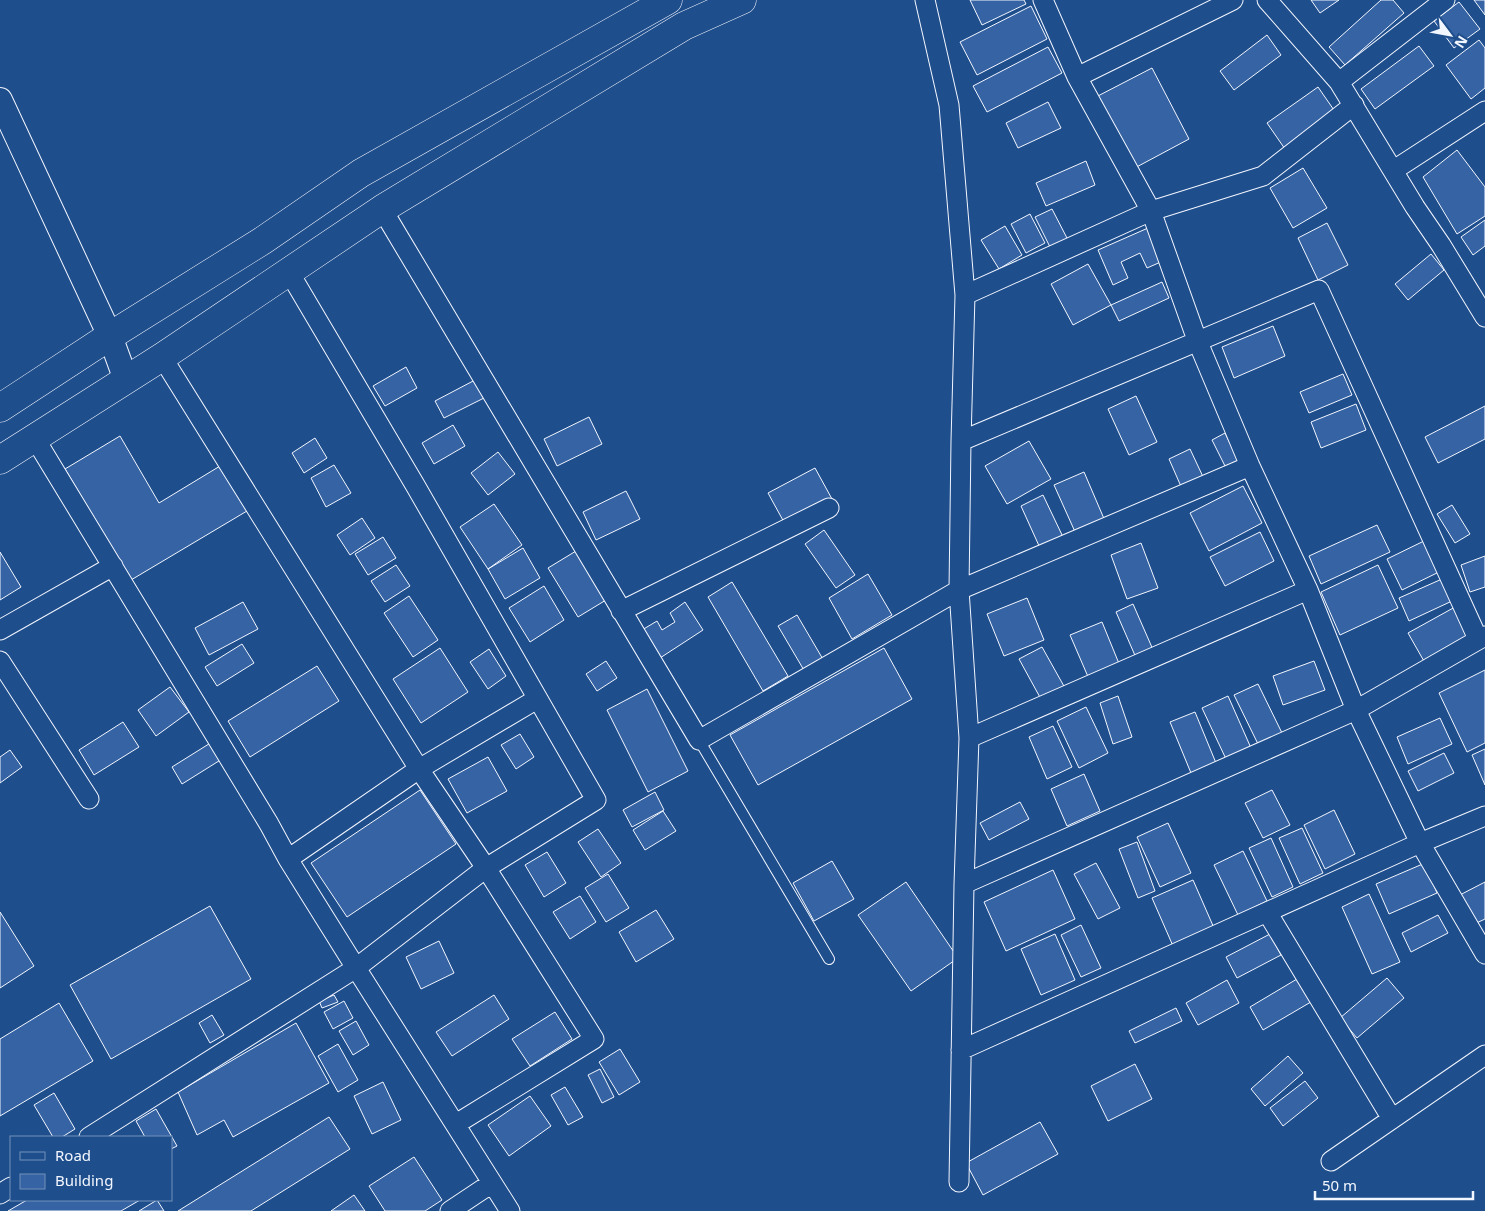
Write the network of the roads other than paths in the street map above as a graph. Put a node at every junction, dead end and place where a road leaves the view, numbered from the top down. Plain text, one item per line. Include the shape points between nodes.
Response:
1 (668, 0) edge
2 (742, 0) edge
3 (925, 0) edge
4 (1043, 0) edge
5 (1233, 0) edge
6 (1267, 0) edge
7 (1445, 0) edge
8 (1077, 76) junction
9 (1339, 82) junction
10 (0, 100) edge
11 (1354, 105) junction
12 (1482, 120) edge
13 (1394, 170) junction
14 (382, 210) junction
15 (1150, 211) junction
16 (289, 272) junction
17 (965, 295) junction
18 (1485, 317) edge
19 (110, 336) junction
20 (1197, 340) junction
21 (162, 357) junction
22 (126, 380) junction
23 (0, 408) edge
24 (34, 437) junction
25 (960, 441) junction
26 (0, 460) edge
27 (1250, 466) junction
28 (829, 508) dead end
29 (113, 566) junction
30 (959, 590) junction
31 (1308, 590) junction
32 (621, 611) junction
33 (0, 630) edge
34 (1482, 638) edge
35 (0, 661) edge
36 (537, 699) junction
37 (1356, 710) junction
38 (970, 738) junction
39 (699, 740) junction
40 (419, 769) junction
41 (89, 799) dead end
42 (1485, 816) edge
43 (1420, 843) junction
44 (288, 859) junction
45 (486, 868) junction
46 (964, 884) junction
47 (1267, 912) junction
48 (1485, 954) edge
49 (829, 959) dead end
50 (356, 968) junction
51 (961, 1050) junction
52 (1485, 1054) edge
53 (1392, 1119) junction
54 (456, 1124) junction
55 (91, 1136) edge
56 (1331, 1161) dead end
57 (959, 1182) dead end
58 (492, 1183) junction
59 (450, 1211) edge
60 (510, 1211) edge

1 - 19 highway via 361,173 262,241
2 - 14 highway via 684,26
3 - 17 street via 949,104
4 - 8 street
5 - 8 street
6 - 9 street
7 - 9 street
8 - 15 street
9 - 11 street
10 - 19 street
11 - 13 street
11 - 15 street via 1263,176
12 - 13 street
13 - 18 street
14 - 16 highway
14 - 32 street
15 - 17 street
15 - 20 street
16 - 21 highway
16 - 36 street
17 - 25 street
19 - 22 street
19 - 23 highway
20 - 25 street
20 - 27 street
20 - 34 street via 1319,290
21 - 22 highway
21 - 40 street
22 - 24 highway
24 - 26 highway
24 - 29 street
25 - 30 street
27 - 30 street
27 - 31 street
28 - 32 street
29 - 33 street
29 - 44 street
30 - 38 street
30 - 39 street
31 - 37 street
31 - 38 street
32 - 39 street
34 - 37 street
35 - 41 street
36 - 40 street
36 - 45 street via 596,800
37 - 43 street
37 - 46 street
38 - 46 street
39 - 49 lane
40 - 44 street
40 - 45 street
42 - 43 street
43 - 47 street
43 - 48 street
44 - 50 street
45 - 50 street
45 - 54 street via 594,1039
46 - 51 street
47 - 51 street
47 - 53 street
50 - 54 street
50 - 55 street
51 - 57 street
52 - 53 street
53 - 56 street
54 - 58 street
58 - 59 street
58 - 60 street

